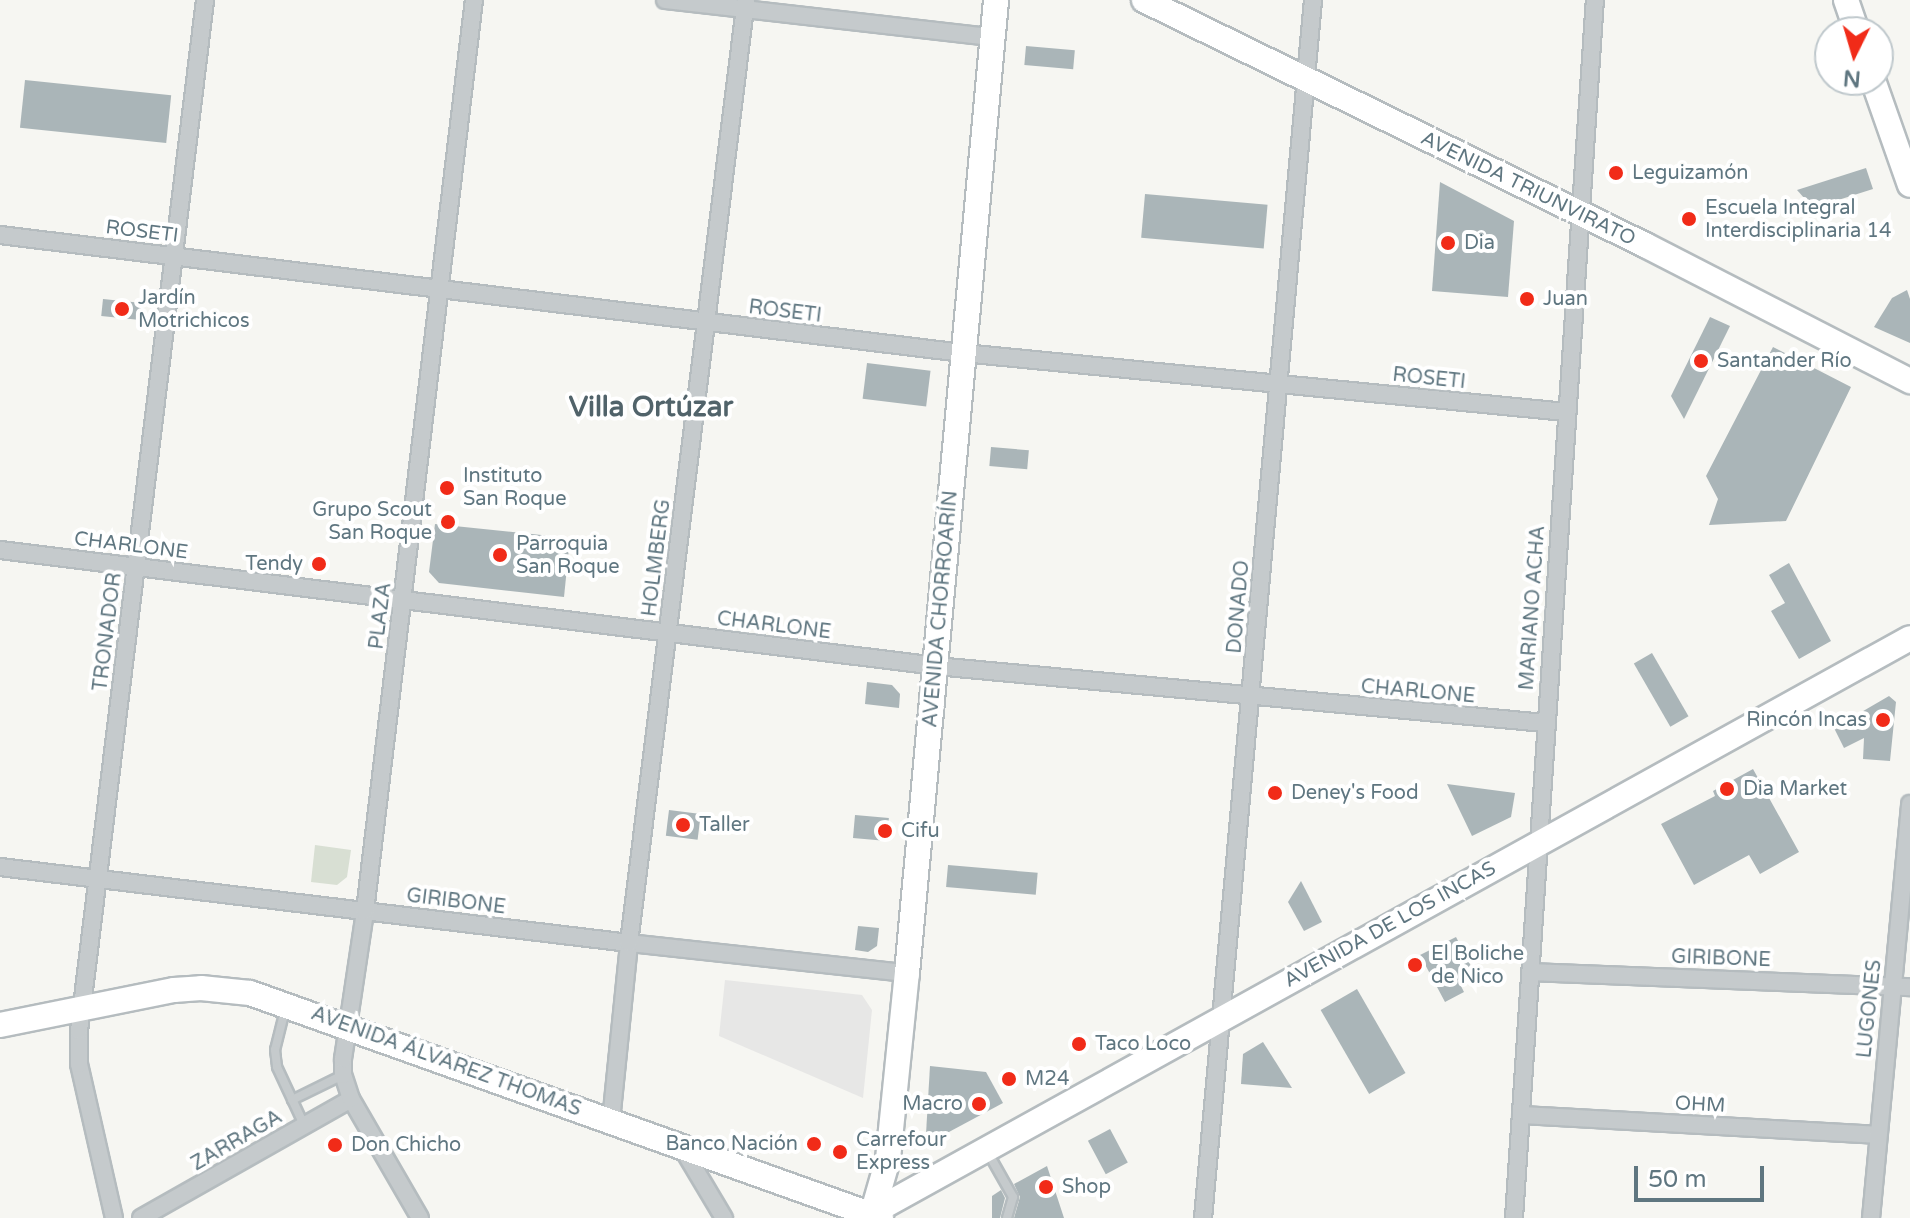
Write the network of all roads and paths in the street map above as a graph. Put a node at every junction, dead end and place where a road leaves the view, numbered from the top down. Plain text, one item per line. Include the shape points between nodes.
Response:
1 (205, 0) edge
2 (474, 0) edge
3 (665, 0) edge
4 (996, 0) edge
5 (1144, 0) edge
6 (1313, 0) edge
7 (1595, 0) edge
8 (746, 5) edge
9 (992, 37) junction
10 (1306, 82) junction
11 (1879, 96) edge
12 (1910, 185) edge
13 (1580, 214) junction
14 (0, 235) edge
15 (174, 256) junction
16 (439, 287) junction
17 (706, 323) junction
18 (963, 353) junction
19 (1910, 381) edge
20 (1279, 384) junction
21 (1566, 412) junction
22 (0, 550) edge
23 (136, 568) junction
24 (403, 600) junction
25 (668, 634) junction
26 (1910, 638) edge
27 (936, 666) junction
28 (1251, 698) junction
29 (1545, 723) junction
30 (1910, 804) edge
31 (1539, 844) junction
32 (0, 867) edge
33 (97, 881) junction
34 (365, 911) junction
35 (629, 943) junction
36 (1531, 972) junction
37 (907, 973) junction
38 (1902, 986) edge
39 (286, 1004) junction
40 (81, 1010) junction
41 (1220, 1018) junction
42 (0, 1025) edge
43 (348, 1027) junction
44 (343, 1075) junction
45 (351, 1099) junction
46 (292, 1100) junction
47 (1521, 1115) junction
48 (611, 1121) junction
49 (305, 1125) junction
50 (1876, 1135) junction
51 (681, 1146) junction
52 (987, 1151) junction
53 (870, 1217) edge
54 (114, 1218) edge
55 (141, 1218) edge
56 (420, 1218) edge
57 (724, 1218) edge
58 (1007, 1218) edge
59 (1203, 1218) edge
60 (1514, 1218) edge
61 (1871, 1218) edge

1 - 15 street, TRONADOR
2 - 16 street, PLAZA
3 - 8 street
4 - 9 main road, AVENIDA CHORROARÍN
5 - 10 main road, AVENIDA TRIUNVIRATO
6 - 10 street, DONADO
7 - 13 street, MARIANO ACHA
8 - 9 street
8 - 17 street, HOLMBERG
9 - 18 main road, AVENIDA CHORROARÍN
10 - 13 main road, AVENIDA TRIUNVIRATO
10 - 20 street, DONADO
11 - 12 main road
13 - 19 main road, AVENIDA TRIUNVIRATO
13 - 21 street, MARIANO ACHA
14 - 15 street, ROSETI
15 - 16 street, ROSETI
15 - 23 street, TRONADOR
16 - 17 street, ROSETI
16 - 24 street, PLAZA
17 - 18 street, ROSETI
17 - 25 street, HOLMBERG
18 - 20 street, ROSETI
18 - 27 main road, AVENIDA CHORROARÍN
20 - 21 street, ROSETI
20 - 28 street, DONADO
21 - 29 street, MARIANO ACHA
22 - 23 street, CHARLONE
23 - 24 street, CHARLONE
23 - 33 street, TRONADOR
24 - 25 street, CHARLONE
24 - 34 street, PLAZA
25 - 27 street, CHARLONE
25 - 35 street, HOLMBERG
26 - 31 main road, AVENIDA DE LOS INCAS
27 - 28 street, CHARLONE
27 - 37 main road, AVENIDA CHORROARÍN
28 - 29 street, CHARLONE
28 - 41 street, DONADO
29 - 31 street, MARIANO ACHA
30 - 38 street, LUGONES
31 - 36 street, MARIANO ACHA
31 - 41 main road, AVENIDA DE LOS INCAS
32 - 33 street, GIRIBONE
33 - 34 street, GIRIBONE
33 - 40 street, TRONADOR
34 - 35 street, GIRIBONE
34 - 43 street, PLAZA
35 - 37 street, GIRIBONE
35 - 48 street, HOLMBERG
36 - 38 street, GIRIBONE
36 - 47 street, MARIANO ACHA
37 - 53 main road, AVENIDA CHORROARÍN via 888,1159
38 - 50 street, LUGONES
39 - 40 main road, AVENIDA ÁLVAREZ THOMAS via 250,993 201,988
39 - 43 main road, AVENIDA ÁLVAREZ THOMAS
39 - 46 lane via 275,1050
40 - 42 main road, AVENIDA ÁLVAREZ THOMAS
40 - 54 street, TRONADOR via 79,1064
41 - 52 main road, AVENIDA DE LOS INCAS
41 - 59 street, DONADO
43 - 44 street, PLAZA
43 - 48 main road, AVENIDA ÁLVAREZ THOMAS
44 - 45 street, PLAZA
44 - 46 lane
45 - 49 street, ZARRAGA
45 - 56 street, PLAZA
46 - 49 lane
47 - 50 street, OHM
47 - 60 street, MARIANO ACHA
48 - 51 main road, AVENIDA ÁLVAREZ THOMAS
49 - 55 street, ZARRAGA
50 - 61 street, LUGONES
51 - 53 main road, AVENIDA ÁLVAREZ THOMAS
51 - 57 street
52 - 53 main road, AVENIDA DE LOS INCAS
52 - 58 lane via 1013,1197

